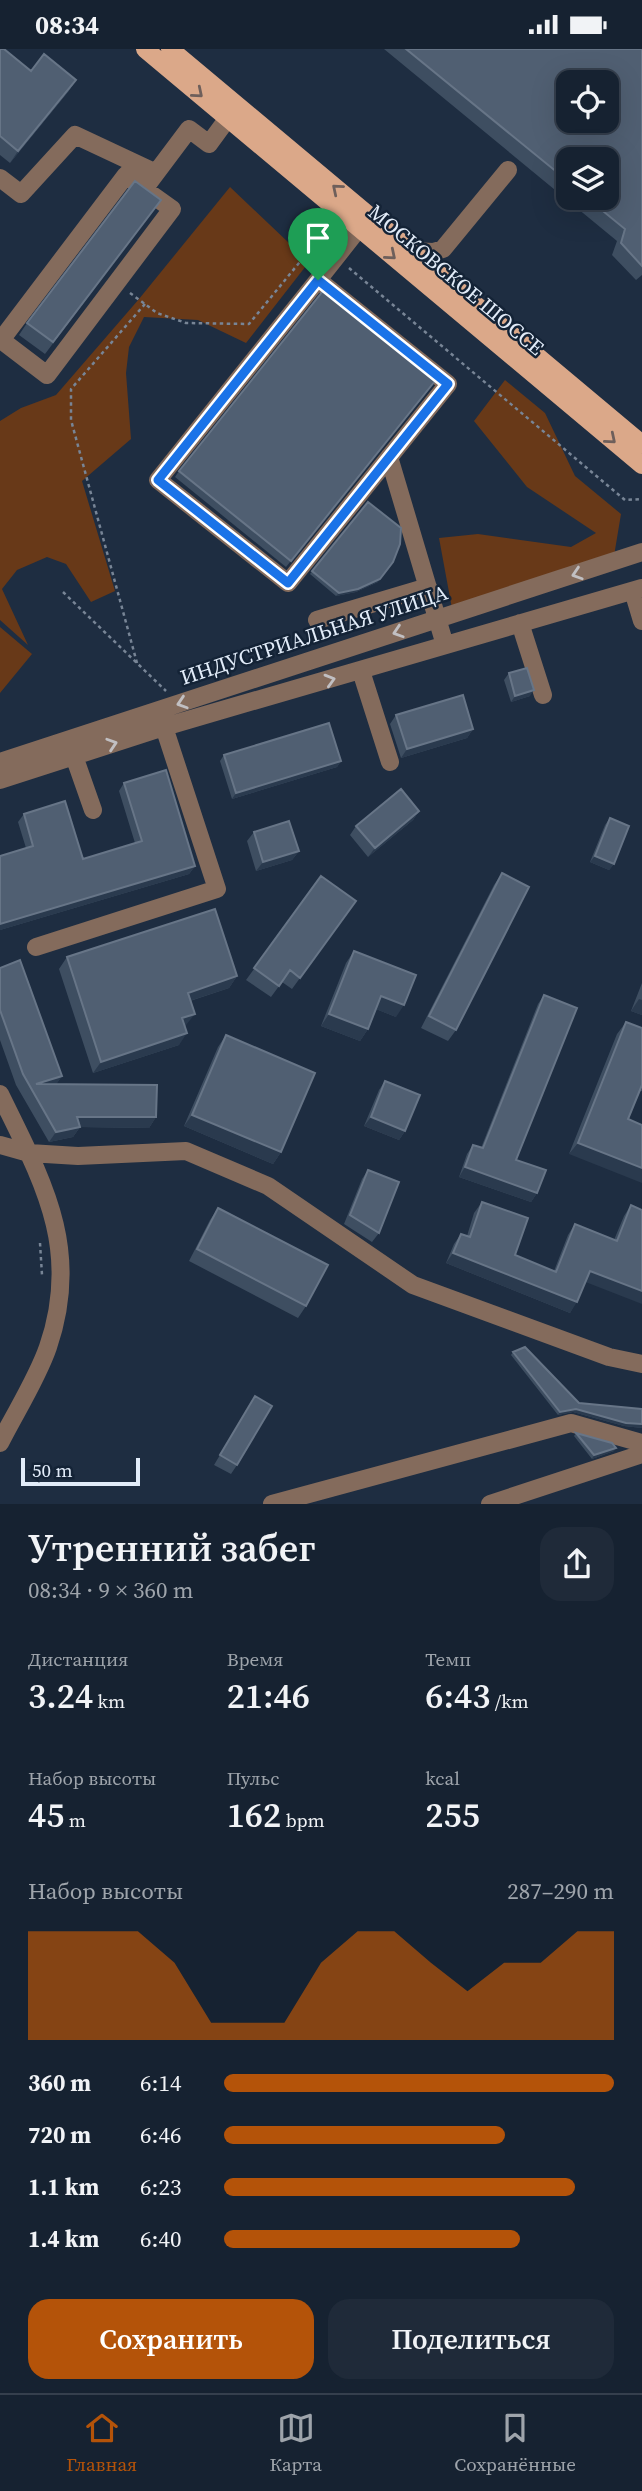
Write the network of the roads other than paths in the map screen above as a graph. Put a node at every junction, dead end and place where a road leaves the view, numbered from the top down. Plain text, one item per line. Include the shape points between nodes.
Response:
1 (145, 49) edge
2 (170, 49) edge
3 (233, 112) junction
4 (508, 170) dead end
5 (156, 173) junction
6 (0, 178) edge
7 (144, 189) junction
8 (359, 228) junction
9 (443, 249) junction
10 (411, 251) junction
11 (318, 280) junction
12 (450, 284) junction
13 (642, 445) edge
14 (389, 457) junction
15 (642, 465) edge
16 (642, 552) edge
17 (428, 587) junction
18 (638, 590) edge
19 (438, 619) junction
20 (317, 620) dead end
21 (642, 621) edge
22 (520, 623) junction
23 (445, 645) junction
24 (361, 671) junction
25 (543, 695) dead end
26 (164, 727) junction
27 (74, 756) junction
28 (0, 762) edge
29 (390, 762) dead end
30 (0, 780) edge
31 (93, 810) dead end
32 (36, 947) dead end
33 (0, 1094) edge
34 (0, 1145) edge
35 (29, 1153) junction
36 (642, 1364) edge
37 (0, 1443) edge
38 (642, 1443) edge
39 (642, 1454) edge
40 (272, 1504) edge
41 (490, 1504) edge

1 -> 3 main road, МОСКОВСКОЕ ШОССЕ
2 - 3 main road, МОСКОВСКОЕ ШОССЕ
3 - 5 street via 209,144 189,129
3 - 8 main road, МОСКОВСКОЕ ШОССЕ
10 -> 3 main road, МОСКОВСКОЕ ШОССЕ
4 - 9 street
5 - 6 street via 75,135 21,194
5 - 7 street
7 - 7 street via 126,175 1,340 47,375 172,209
8 - 11 street
8 -> 15 main road, МОСКОВСКОЕ ШОССЕ
9 - 10 street
9 - 12 street
10 - 12 main road, МОСКОВСКОЕ ШОССЕ
11 - 14 street via 448,384
11 - 14 street via 158,480 288,583
12 - 13 main road, МОСКОВСКОЕ ШОССЕ
14 - 17 street
16 -> 19 street, ИНДУСТРИАЛЬНАЯ УЛИЦА
17 - 19 street
17 - 20 street
18 - 21 street
18 - 22 street, ИНДУСТРИАЛЬНАЯ УЛИЦА
19 - 23 street
19 -> 28 street, ИНДУСТРИАЛЬНАЯ УЛИЦА
22 - 23 street, ИНДУСТРИАЛЬНАЯ УЛИЦА
22 - 25 street
23 - 24 street, ИНДУСТРИАЛЬНАЯ УЛИЦА
26 -> 24 street, ИНДУСТРИАЛЬНАЯ УЛИЦА
24 - 29 street
27 -> 26 street, ИНДУСТРИАЛЬНАЯ УЛИЦА
26 - 32 street via 216,889
27 - 30 street, ИНДУСТРИАЛЬНАЯ УЛИЦА
27 - 31 street
33 - 35 street
34 - 35 street
35 - 36 street via 78,1156 186,1151 268,1186 413,1285 609,1357
35 - 37 street via 52,1207 61,1264 60,1293 47,1350
38 - 40 street via 571,1423
39 - 41 street

